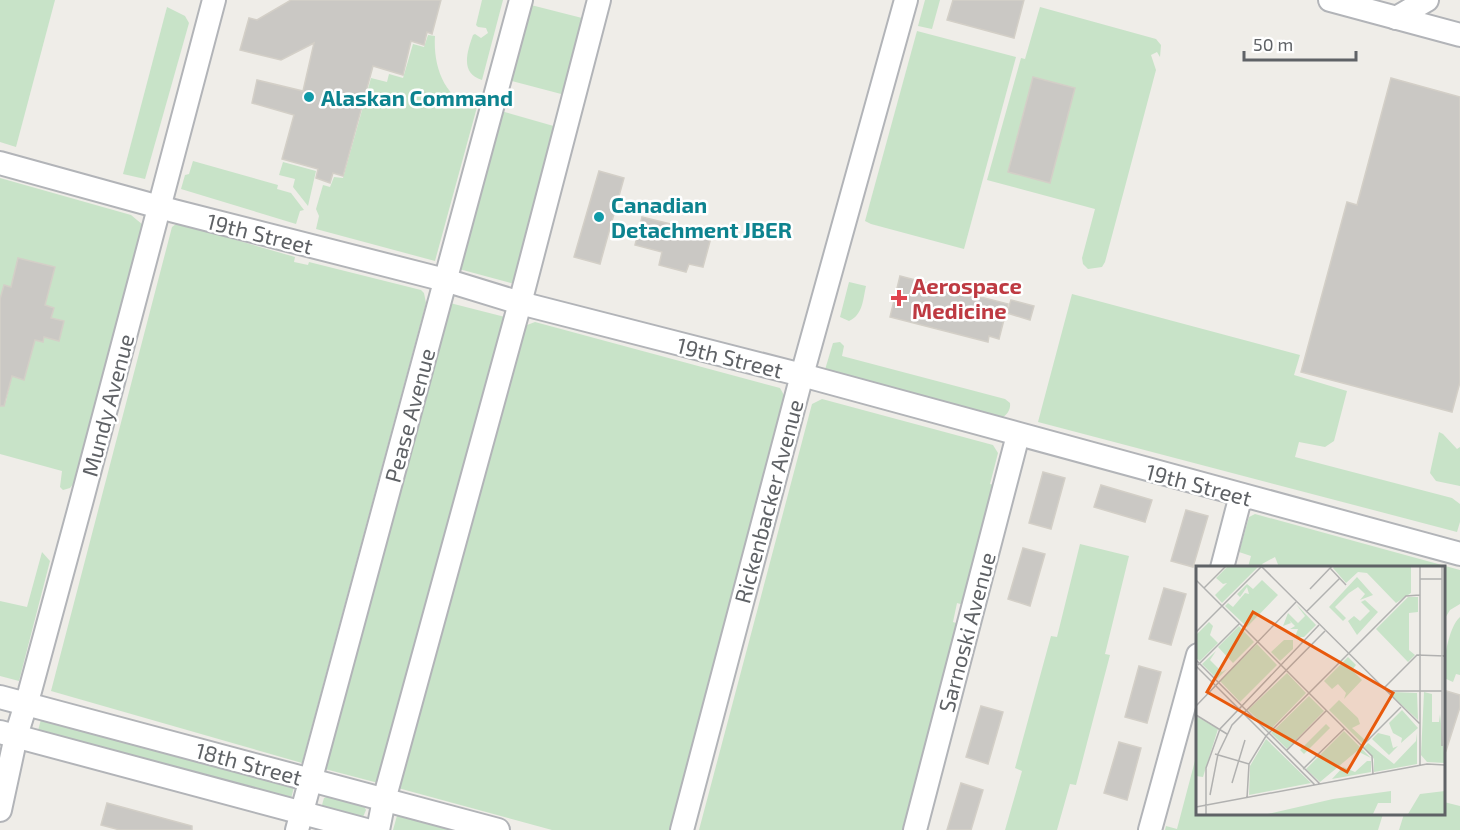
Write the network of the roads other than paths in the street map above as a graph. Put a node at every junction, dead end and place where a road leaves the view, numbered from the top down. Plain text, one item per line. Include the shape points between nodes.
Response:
1 (214, 0) edge
2 (521, 0) edge
3 (599, 0) edge
4 (906, 0) edge
5 (1330, 0) edge
6 (1427, 0) edge
7 (1366, 5) edge
8 (1396, 18) junction
9 (1460, 35) edge
10 (0, 163) edge
11 (159, 207) junction
12 (445, 280) junction
13 (520, 303) junction
14 (801, 375) junction
15 (1018, 435) junction
16 (1241, 495) junction
17 (1460, 554) edge
18 (1222, 566) edge
19 (1196, 659) edge
20 (0, 697) edge
21 (27, 704) junction
22 (8, 734) edge
23 (311, 780) junction
24 (384, 800) junction
25 (0, 810) edge
26 (300, 822) edge
27 (366, 830) edge
28 (378, 830) edge
29 (498, 830) edge
30 (682, 830) edge
31 (915, 830) edge
32 (1150, 830) edge

1 - 11 street, Mundy Avenue
2 - 12 street, Pease Avenue
3 - 13 street
4 - 14 street, Rickenbacker Avenue
5 - 7 street
6 - 8 street
7 - 8 street
8 - 9 street
10 - 11 street, 19th Street
11 - 12 street, 19th Street
11 - 21 street, Mundy Avenue
12 - 13 street, 19th Street
12 - 23 street, Pease Avenue
13 - 14 street, 19th Street
13 - 24 street
14 - 15 street, 19th Street
14 - 30 street, Rickenbacker Avenue
15 - 16 street, 19th Street
15 - 31 street, Sarnoski Avenue
16 - 17 street, 19th Street
16 - 18 street
19 - 32 street
20 - 21 street, 18th Street
21 - 22 street, Mundy Avenue
21 - 23 street, 18th Street
22 - 25 street, Mundy Avenue
22 - 26 street, 18th Street
23 - 24 street, 18th Street
23 - 26 street, Pease Avenue
24 - 28 street
24 - 29 street, 18th Street
26 - 27 street, 18th Street

